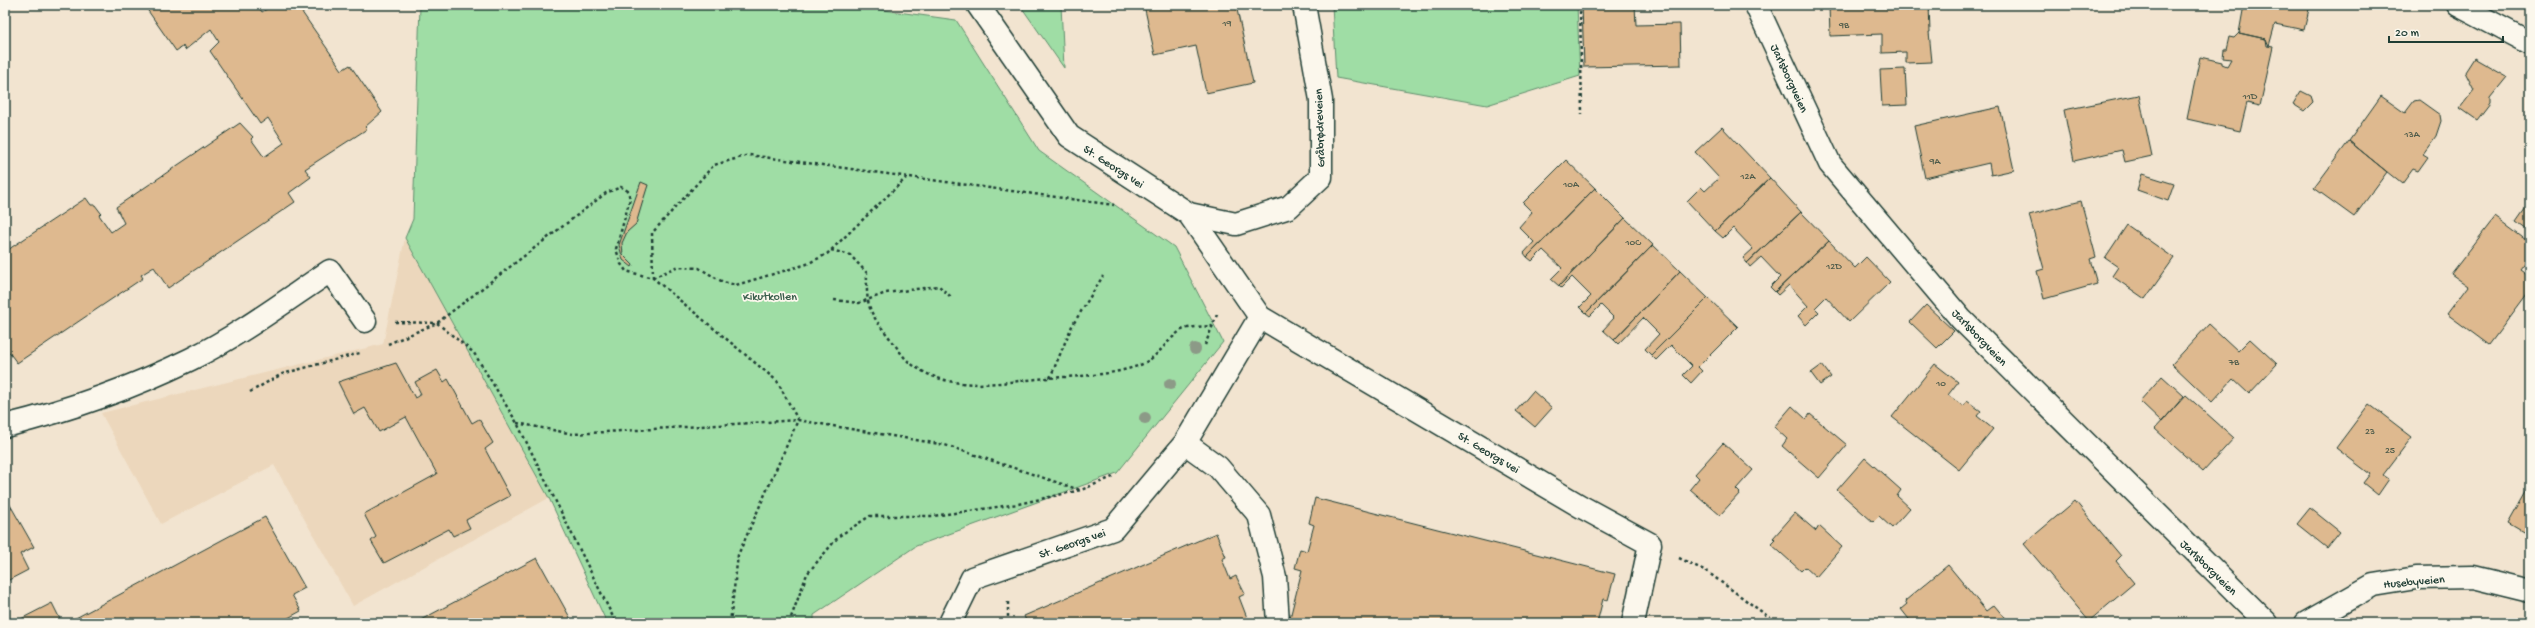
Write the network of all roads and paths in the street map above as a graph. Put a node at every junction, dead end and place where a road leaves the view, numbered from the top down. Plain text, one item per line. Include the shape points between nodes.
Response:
1 (978, 5) edge
2 (1304, 5) edge
3 (1580, 5) edge
4 (1756, 5) edge
5 (2458, 5) edge
6 (2530, 43) edge
7 (1582, 114) dead end
8 (906, 178) junction
9 (1118, 205) dead end
10 (1189, 214) junction
11 (831, 250) junction
12 (1103, 276) dead end
13 (1233, 276) junction
14 (653, 278) junction
15 (951, 296) dead end
16 (834, 300) dead end
17 (866, 300) junction
18 (1260, 317) junction
19 (365, 321) joint
20 (437, 323) junction
21 (1212, 326) junction
22 (382, 347) dead end
23 (368, 350) dead end
24 (1202, 352) dead end
25 (1050, 378) junction
26 (250, 392) dead end
27 (798, 420) junction
28 (517, 423) junction
29 (5, 426) edge
30 (1185, 443) junction
31 (1122, 473) dead end
32 (1081, 490) junction
33 (1650, 544) junction
34 (2530, 591) edge
35 (616, 623) edge
36 (730, 623) edge
37 (789, 623) edge
38 (950, 623) edge
39 (1278, 623) edge
40 (1634, 623) edge
41 (1777, 623) edge
42 (2267, 623) edge
43 (2306, 623) edge

1 - 10 street, St. Georgs vei via 1069,136
2 - 10 street, Gråbrødreveien via 1321,100 1321,177 1289,207 1236,224
3 - 7 path
4 - 42 street, Jarlsborgveien via 1830,164 1961,319
5 - 6 street
8 - 9 path
8 - 11 path
8 - 14 path via 749,155 714,165 652,233
10 - 13 street, St. Georgs vei
11 - 14 path via 807,264 736,285 723,282 699,268 676,267
11 - 17 path via 850,255 867,273
12 - 25 path via 1072,326
13 - 18 street, St. Georgs vei
13 - 21 path
14 - 20 path via 626,271 620,264 616,249 630,199 628,191 621,187 606,193
14 - 27 path via 777,381
15 - 17 path via 939,286 928,286 886,292
16 - 17 path via 859,303
17 - 25 path via 874,318 908,361 928,375 958,384 980,385
18 - 30 street, St. Georgs vei
18 - 33 street, St. Georgs vei via 1580,506
19 - 20 path
19 - 29 street via 330,271 191,359 80,405
20 - 22 path
20 - 28 path via 474,353
21 - 24 path
21 - 25 path via 1182,330 1162,350 1141,365 1081,378
23 - 26 path via 282,374
27 - 28 path via 573,434
27 - 32 path via 944,445
27 - 36 path via 738,555
28 - 35 path
30 - 38 street, St. Georgs vei via 1113,529 972,578
30 - 39 street via 1218,467 1259,515 1275,577
31 - 32 path
32 - 37 path via 1018,504 933,516 870,516 839,536 807,574
33 - 40 street
33 - 41 path via 1706,571
34 - 43 street, Husebyveien via 2472,577 2416,578 2373,585

